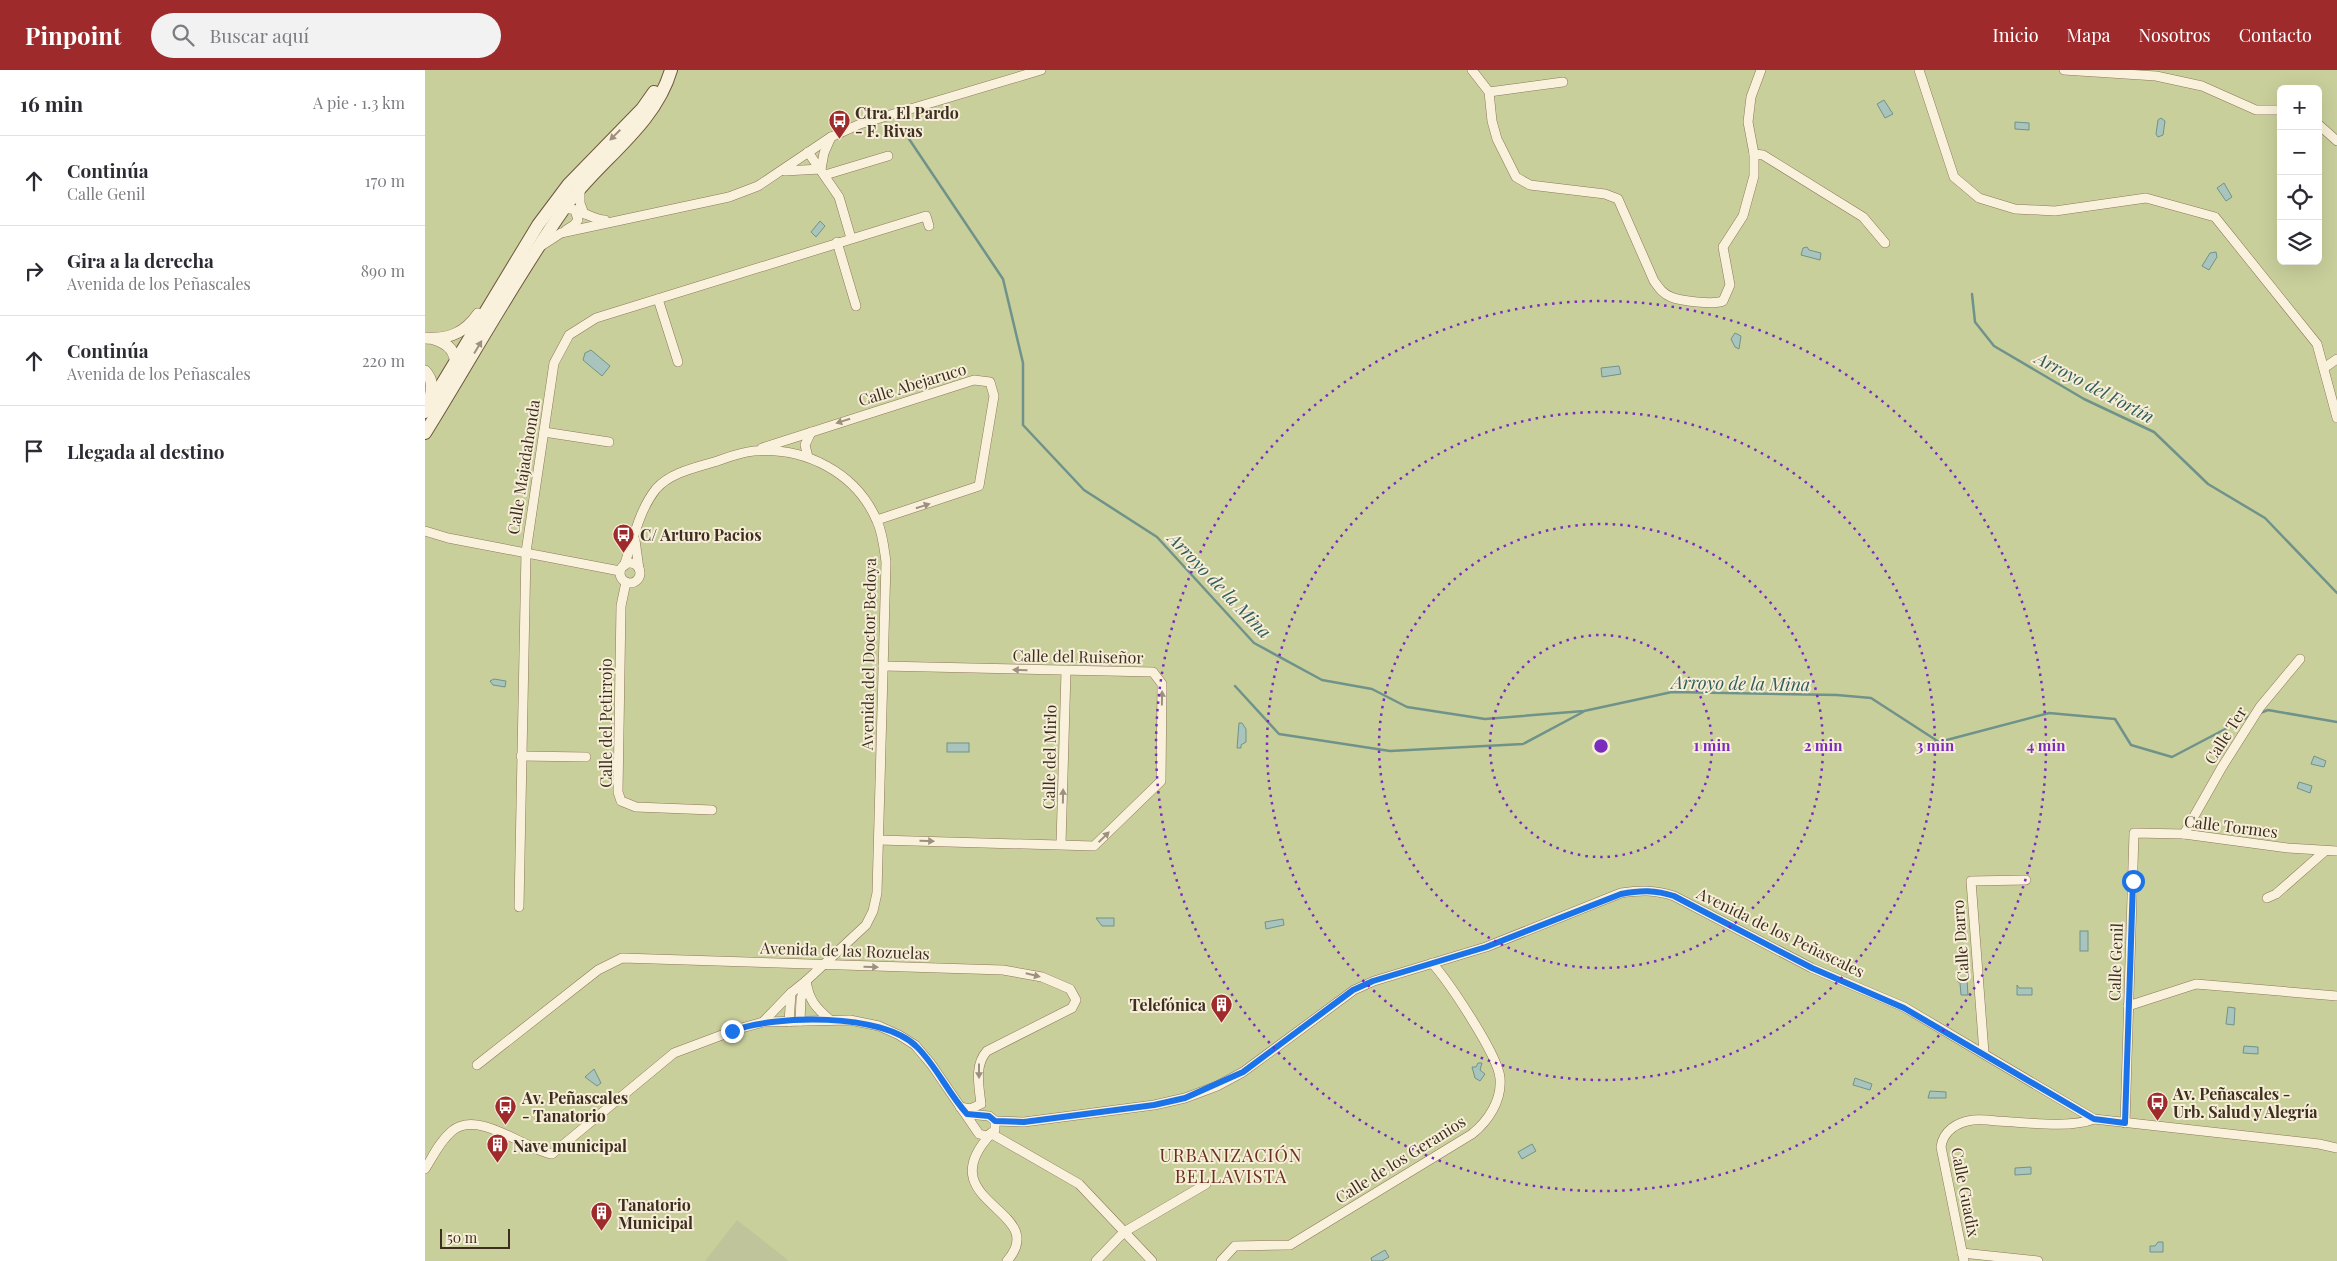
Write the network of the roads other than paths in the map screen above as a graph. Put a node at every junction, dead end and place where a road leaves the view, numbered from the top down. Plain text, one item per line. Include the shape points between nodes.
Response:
1 (666, 70) edge
2 (671, 70) edge
3 (1041, 70) edge
4 (1472, 70) edge
5 (1761, 70) edge
6 (1919, 70) edge
7 (2064, 70) edge
8 (1563, 82) dead end
9 (1489, 92) junction
10 (2277, 110) edge
11 (2322, 128) edge
12 (831, 137) junction
13 (2337, 141) edge
14 (808, 152) junction
15 (1754, 154) junction
16 (888, 156) dead end
17 (783, 171) junction
18 (823, 172) junction
19 (580, 189) junction
20 (569, 210) junction
21 (584, 214) junction
22 (618, 221) junction
23 (929, 226) dead end
24 (561, 233) junction
25 (851, 238) junction
26 (837, 242) junction
27 (1885, 242) dead end
28 (537, 249) junction
29 (507, 275) junction
30 (658, 298) junction
31 (856, 306) dead end
32 (429, 338) edge
33 (2337, 359) edge
34 (678, 362) dead end
35 (456, 363) junction
36 (2324, 368) junction
37 (425, 371) edge
38 (426, 410) edge
39 (2337, 418) edge
40 (544, 432) junction
41 (811, 432) junction
42 (425, 433) edge
43 (609, 442) dead end
44 (752, 451) junction
45 (808, 457) junction
46 (877, 520) junction
47 (425, 531) edge
48 (635, 537) junction
49 (526, 552) junction
50 (622, 568) junction
51 (639, 570) junction
52 (626, 582) junction
53 (2300, 659) dead end
54 (883, 666) junction
55 (1066, 671) junction
56 (521, 756) junction
57 (587, 757) dead end
58 (712, 810) dead end
59 (2134, 833) joint
60 (2184, 834) junction
61 (879, 840) junction
62 (1061, 844) junction
63 (2325, 851) junction
64 (2337, 851) edge
65 (2026, 880) dead end
66 (2267, 898) dead end
67 (519, 907) dead end
68 (1432, 963) junction
69 (822, 964) junction
70 (806, 981) junction
71 (791, 992) junction
72 (2337, 996) edge
73 (2128, 1006) junction
74 (830, 1020) junction
75 (800, 1021) junction
76 (763, 1022) junction
77 (789, 1022) junction
78 (1984, 1054) junction
79 (477, 1065) dead end
80 (981, 1104) junction
81 (963, 1111) junction
82 (980, 1116) junction
83 (2094, 1119) junction
84 (2125, 1123) junction
85 (993, 1130) junction
86 (977, 1131) junction
87 (2336, 1147) edge
88 (978, 1149) junction
89 (425, 1169) edge
90 (1206, 1184) dead end
91 (1124, 1232) junction
92 (1963, 1257) edge
93 (1007, 1261) edge
94 (1096, 1261) edge
95 (1152, 1261) edge
96 (1221, 1261) edge
97 (2038, 1261) edge

1 -> 29 main road via 642,109 568,185
2 - 19 main road via 649,115
3 - 12 street via 887,115
4 - 9 street
5 - 15 street via 1751,97 1748,122
6 - 36 street via 1954,177 1979,198 2015,209 2055,211 2147,198 2215,217 2317,344
7 - 10 street via 2155,76 2202,86 2256,110
8 - 9 street
9 - 15 street via 1497,139 1516,177 1529,185 1605,194 1618,199 1654,281 1662,292 1672,298 1715,303 1725,298 1730,281 1723,247 1745,212 1755,171
11 - 13 street
12 - 14 street
12 - 18 street via 824,153
14 - 17 street
14 - 18 street
15 - 27 street via 1763,155 1863,217
16 - 18 street
17 - 18 street
17 - 22 street via 729,198
18 - 25 street via 839,197
19 - 20 main road
19 - 21 street
20 - 21 street
20 - 24 street via 577,220
20 - 28 main road
20 - 29 street via 552,215
21 - 22 street via 597,220
22 - 24 street
23 - 25 street, Calle Majadahonda via 926,216
24 - 28 street
25 - 26 street, Calle Majadahonda
26 - 30 street, Calle Majadahonda
26 - 31 street
42 -> 28 main road
29 - 32 street via 470,326 459,333
29 - 35 main road
30 - 34 street
30 - 40 street, Calle Majadahonda via 596,318 569,335 554,363
32 - 35 street via 447,344
33 - 36 street
35 - 38 main road
35 - 42 street via 457,375
36 - 39 street
37 - 38 street via 433,388
40 - 43 street
40 - 49 street, Calle Majadahonda
41 - 44 street, Calle Abejaruco
41 - 45 street via 805,445
46 -> 41 street, Calle Abejaruco via 979,486 994,396 990,382 974,380
44 - 45 street, Avenida del Doctor Bedoya via 780,451
44 - 48 street, Avenida del Doctor Bedoya via 672,476 657,488 644,508
45 - 46 street, Avenida del Doctor Bedoya via 854,485
46 - 54 street, Avenida del Doctor Bedoya via 886,562
47 - 49 street
48 - 50 street, Avenida del Doctor Bedoya
48 - 51 street, Avenida del Doctor Bedoya
49 - 50 street
49 - 56 street, Calle Majadahonda
50 - 51 street via 631,564
50 - 52 street via 621,578
51 - 52 street via 636,580
52 - 58 street, Calle del Petirrojo via 621,606 618,792 621,801 636,807
53 - 60 street, Calle Ter via 2259,708
55 -> 54 street, Calle del Ruiseñor
54 - 61 street, Avenida del Doctor Bedoya
62 -> 55 street, Calle del Mirlo
62 -> 55 street, Calle del Ruiseñor via 1094,846 1161,781 1162,684 1153,672
56 - 57 street
56 - 67 street, Calle Majadahonda
59 - 60 street, Calle Tormes
59 - 73 street, Calle Genil
60 - 63 street, Calle Tormes
61 -> 62 street, Calle del Ruiseñor
61 - 69 street, Avenida del Doctor Bedoya via 873,911 866,925
63 - 64 street, Calle Tormes
63 - 66 street via 2276,894
65 - 78 street, Calle Darro via 1971,881
68 - 78 street, Avenida de los Peñascales via 1486,947 1621,894 1657,891 1674,896 1812,968 1904,1008
68 - 85 street, Avenida de los Peñascales via 1353,990 1243,1072 1193,1095 1154,1105 1019,1122
68 - 96 street, Calle de los Geranios via 1497,1065 1499,1090 1491,1115 1472,1134 1290,1245 1235,1246
69 - 70 street, Avenida del Doctor Bedoya
69 - 79 street, Avenida de las Rozuelas via 637,957 615,961 598,970
69 -> 80 street, Avenida de las Rozuelas via 1023,972 1070,989 1076,1000 1072,1008 987,1051 980,1058
70 - 71 street, Avenida del Doctor Bedoya
70 - 74 street via 809,998 815,1008
70 - 75 street
71 - 76 street, Avenida del Doctor Bedoya
71 - 77 street
72 - 73 street via 2196,984
73 - 84 street, Calle Genil
74 - 75 street
74 - 81 street via 879,1026 915,1045
75 - 77 street
76 - 77 street
76 - 89 street via 674,1052 552,1154 481,1125 465,1124 453,1130 442,1142
78 - 83 street, Avenida de los Peñascales
80 - 81 street
80 - 82 street, Avenida de las Rozuelas
81 - 82 street
81 - 86 street
82 - 85 street via 989,1116
82 - 86 street via 975,1122
83 - 84 street, Avenida de los Peñascales
83 - 92 street, Calle Guadix via 2068,1124 1973,1120 1948,1130 1942,1137 1941,1147
84 - 87 street, Avenida de los Peñascales
85 - 86 street
85 - 88 street
85 - 91 street via 1079,1184
86 - 88 street
88 - 93 street via 973,1159 973,1180 983,1198 1008,1218 1017,1237 1013,1254
90 - 91 street
91 - 94 street
91 - 95 street
92 - 97 street

